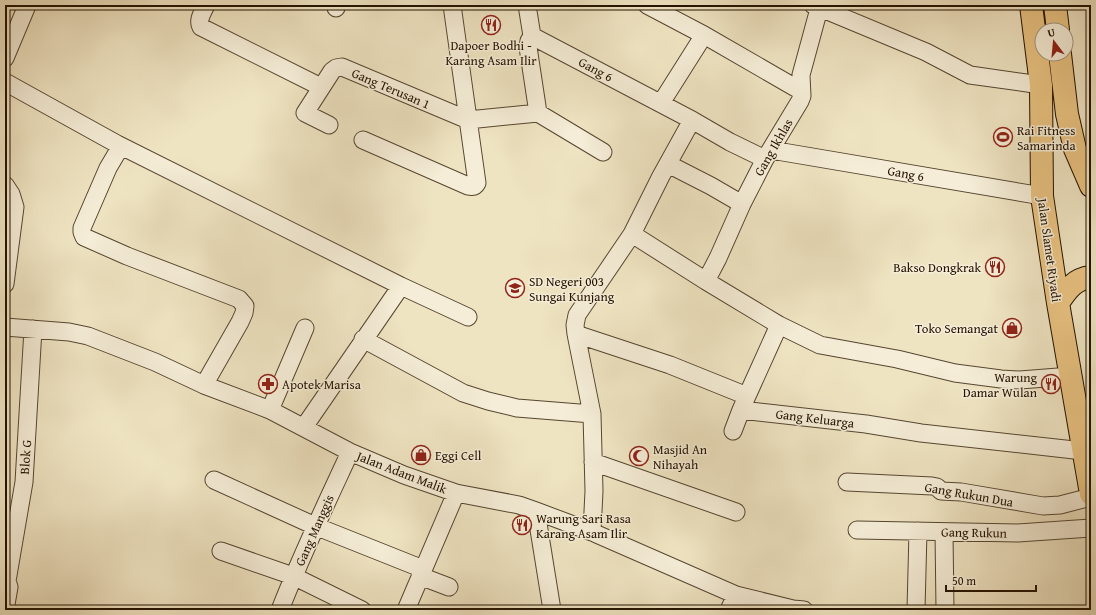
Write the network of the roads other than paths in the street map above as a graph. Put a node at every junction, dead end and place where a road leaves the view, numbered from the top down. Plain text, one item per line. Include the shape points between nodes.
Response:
1 (26, 5) edge
2 (206, 5) edge
3 (452, 5) edge
4 (527, 5) edge
5 (647, 5) edge
6 (1031, 5) edge
7 (1055, 5) edge
8 (817, 6) edge
9 (1057, 22) edge
10 (704, 34) junction
11 (532, 36) junction
12 (5, 58) edge
13 (1061, 62) edge
14 (5, 82) edge
15 (1041, 86) junction
16 (321, 87) junction
17 (801, 91) junction
18 (661, 103) junction
19 (538, 113) junction
20 (468, 120) junction
21 (692, 120) junction
22 (329, 125) dead end
23 (363, 140) dead end
24 (121, 146) junction
25 (603, 152) dead end
26 (768, 154) junction
27 (668, 164) junction
28 (5, 185) edge
29 (1091, 186) edge
30 (1042, 196) junction
31 (742, 204) junction
32 (632, 234) junction
33 (1091, 277) edge
34 (706, 281) junction
35 (5, 284) edge
36 (401, 286) junction
37 (1058, 303) junction
38 (468, 317) dead end
39 (779, 325) junction
40 (5, 327) edge
41 (305, 328) dead end
42 (34, 329) junction
43 (576, 334) junction
44 (363, 339) junction
45 (1071, 376) junction
46 (204, 385) junction
47 (744, 403) junction
48 (270, 410) junction
49 (592, 414) junction
50 (304, 427) junction
51 (733, 431) dead end
52 (1083, 451) junction
53 (350, 452) junction
54 (593, 462) junction
55 (214, 480) dead end
56 (846, 482) dead end
57 (456, 493) junction
58 (1091, 494) edge
59 (1091, 497) edge
60 (13, 503) edge
61 (536, 511) junction
62 (736, 512) dead end
63 (316, 526) junction
64 (1091, 528) edge
65 (857, 530) dead end
66 (918, 531) junction
67 (592, 532) junction
68 (944, 532) junction
69 (221, 551) dead end
70 (422, 573) junction
71 (294, 576) junction
72 (6, 582) edge
73 (449, 586) dead end
74 (732, 602) edge
75 (5, 610) edge
76 (280, 610) edge
77 (362, 610) edge
78 (406, 610) edge
79 (552, 610) edge
80 (804, 610) edge
81 (916, 610) edge
82 (945, 610) edge

1 - 12 street
2 - 16 street via 199,20 201,27
3 - 20 street
4 - 11 street
5 - 10 street
6 - 15 highway, Jalan Slamet Riyadi
7 - 9 highway
8 - 15 street via 926,52 970,75
8 - 17 street, Gang Ikhlas via 801,75
10 - 17 street
10 - 18 street
11 - 18 street, Gang 6
11 - 19 street via 528,48
13 - 29 highway via 1067,114 1075,149
14 - 24 street
15 - 30 highway, Jalan Slamet Riyadi
16 - 20 street, Gang Terusan 1 via 332,71 342,67
16 - 22 street, Gang Terusan 1 via 305,113
17 - 26 street, Gang Ikhlas via 800,100
18 - 21 street, Gang 6
19 - 20 street
19 - 25 street
20 - 23 street via 477,183 473,187
21 - 26 street, Gang 6 via 730,142
21 - 27 street
24 - 36 street
24 - 46 street via 97,193 82,232 84,237 127,256 239,299 245,306 240,322
26 - 30 street, Gang 6
26 - 31 street, Gang Ikhlas
27 - 31 street
27 - 32 street
28 - 35 street via 15,207
30 - 37 highway, Jalan Slamet Riyadi
31 - 34 street, Gang Ikhlas
32 - 34 street
32 - 43 street via 577,315
33 - 37 highway via 1071,285
34 - 39 street
36 - 38 street
36 - 44 street
37 - 45 highway, Jalan Slamet Riyadi
39 - 45 street via 820,345 955,373 1020,380
39 - 47 street
40 - 42 street, Jalan Adam Malik
41 - 48 street
42 - 46 street, Jalan Adam Malik via 88,336 155,362
42 - 60 street, Blok G via 24,482
43 - 47 street, Gang Keluarga via 670,365
43 - 49 street
44 - 49 street via 463,393 517,408
44 - 50 street
45 - 52 highway, Jalan Slamet Riyadi
46 - 48 street, Jalan Adam Malik
47 - 51 street
47 - 52 street, Gang Keluarga via 921,433
48 - 50 street, Jalan Adam Malik
49 - 54 street
50 - 53 street, Jalan Adam Malik
52 - 58 highway, Jalan Slamet Riyadi
53 - 57 street, Jalan Adam Malik
53 - 63 street, Gang Manggis
54 - 62 street
54 - 67 street
55 - 63 street
56 - 59 street, Gang Rukun Dua via 932,486 938,487 941,491 1043,506 1060,505
57 - 61 street, Jalan Adam Malik
57 - 70 street
60 - 72 street, Blok G
61 - 67 street, Jalan Adam Malik
61 - 79 street
63 - 70 street
63 - 71 street, Gang Manggis
64 - 68 street, Gang Rukun via 1018,533
65 - 66 street, Gang Rukun
66 - 68 street, Gang Rukun
66 - 81 street
67 - 74 street, Jalan Adam Malik
68 - 82 street
69 - 71 street
70 - 73 street
70 - 78 street
71 - 76 street, Gang Manggis
71 - 77 street
72 - 75 street, Blok G via 9,588
74 - 80 street, Jalan Adam Malik

